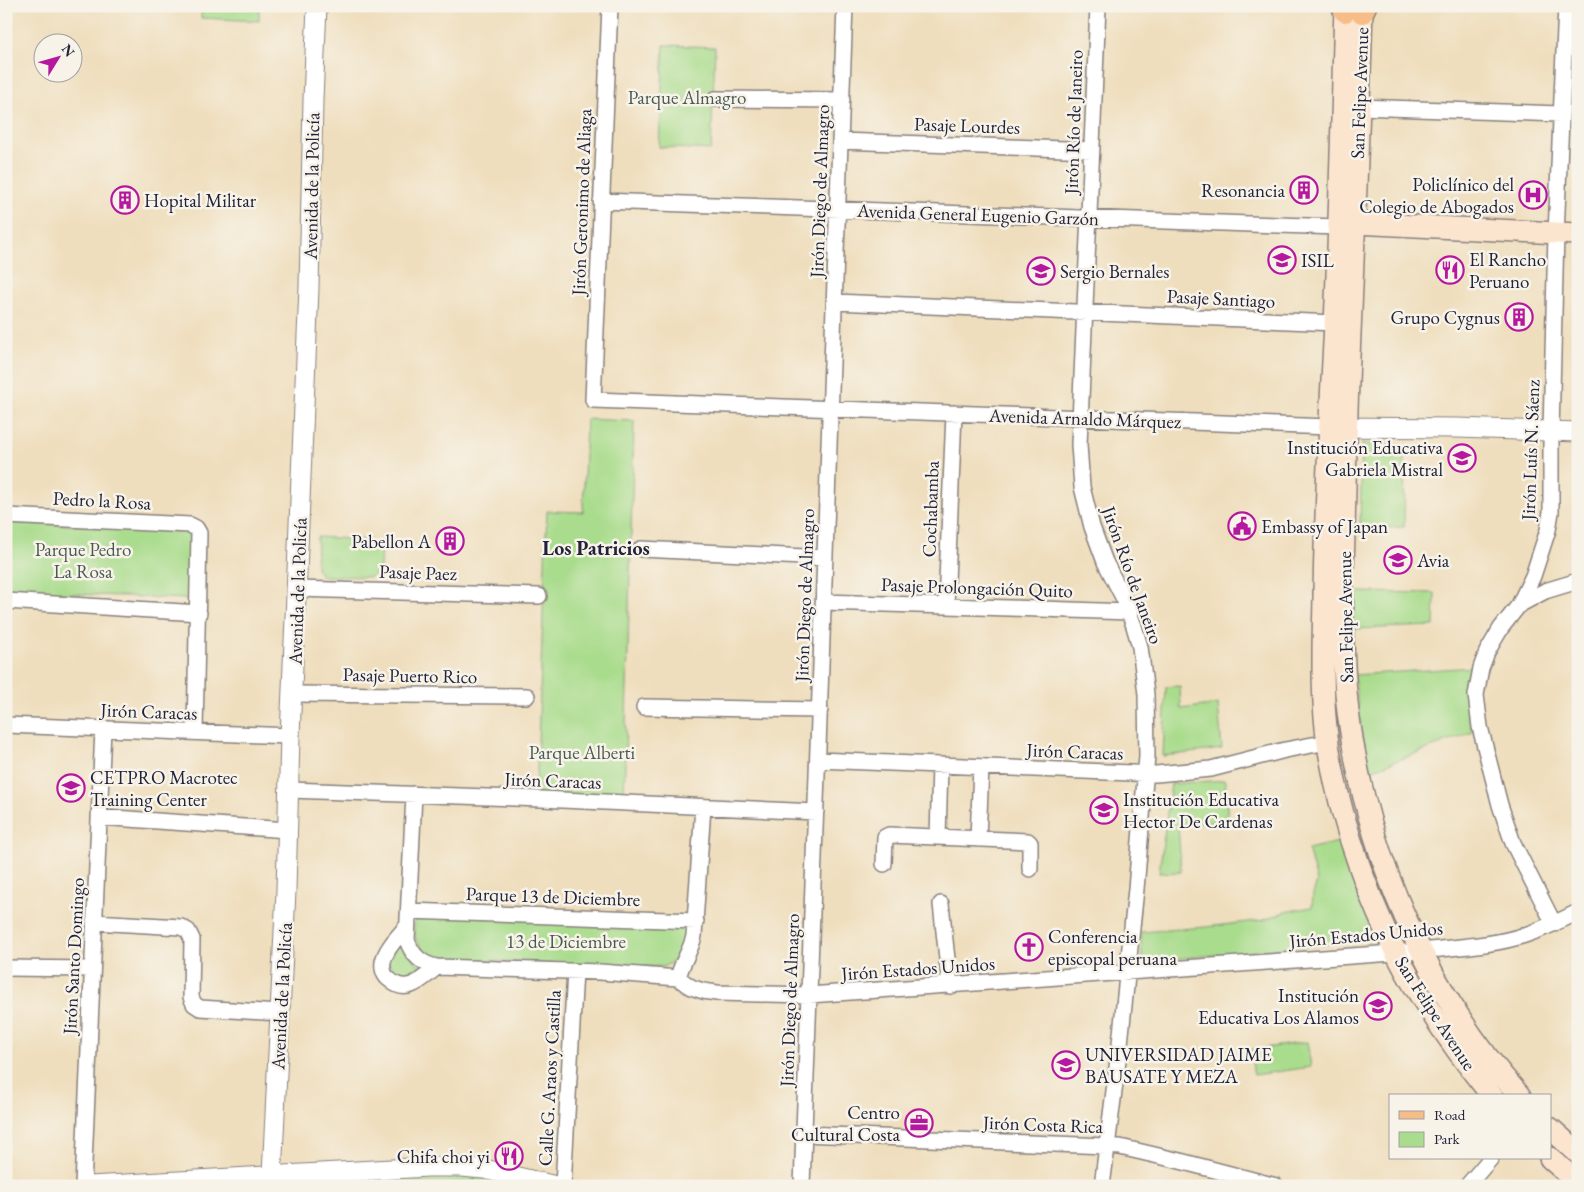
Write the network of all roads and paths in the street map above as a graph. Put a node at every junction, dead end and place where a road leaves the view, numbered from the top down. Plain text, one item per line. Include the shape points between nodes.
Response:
1 (318, 6) edge
2 (610, 6) edge
3 (845, 6) edge
4 (1098, 6) edge
5 (1566, 6) edge
6 (1354, 8) edge
7 (715, 99) dead end
8 (842, 100) junction
9 (1359, 107) junction
10 (1560, 114) junction
11 (840, 141) junction
12 (1092, 150) junction
13 (601, 201) junction
14 (838, 209) junction
15 (1089, 218) junction
16 (1346, 225) junction
17 (1556, 234) junction
18 (1578, 234) edge
19 (835, 302) junction
20 (1084, 312) junction
21 (1335, 323) junction
22 (593, 400) joint
23 (830, 409) junction
24 (954, 413) junction
25 (1078, 418) junction
26 (1338, 427) junction
27 (1551, 431) junction
28 (1578, 432) edge
29 (6, 516) edge
30 (641, 549) dead end
31 (825, 558) junction
32 (1578, 581) edge
33 (296, 589) junction
34 (539, 596) dead end
35 (6, 601) edge
36 (824, 602) junction
37 (1519, 605) junction
38 (946, 606) junction
39 (1130, 612) junction
40 (199, 613) junction
41 (293, 694) junction
42 (527, 696) dead end
43 (644, 707) dead end
44 (820, 710) junction
45 (6, 725) edge
46 (104, 729) junction
47 (196, 732) junction
48 (290, 736) junction
49 (1328, 742) junction
50 (818, 760) junction
51 (940, 765) junction
52 (981, 767) junction
53 (1145, 773) junction
54 (289, 790) junction
55 (414, 794) junction
56 (703, 807) junction
57 (816, 812) junction
58 (99, 818) junction
59 (288, 830) junction
60 (938, 837) junction
61 (978, 839) junction
62 (884, 864) dead end
63 (1030, 869) dead end
64 (941, 904) dead end
65 (1578, 912) edge
66 (407, 918) junction
67 (696, 921) junction
68 (94, 922) junction
69 (1554, 924) junction
70 (1421, 951) junction
71 (1397, 952) junction
72 (437, 967) junction
73 (6, 968) edge
74 (92, 969) junction
75 (575, 971) junction
76 (1128, 972) junction
77 (678, 978) junction
78 (950, 986) junction
79 (809, 995) junction
80 (279, 1013) junction
81 (1491, 1094) edge
82 (1518, 1094) edge
83 (1552, 1130) edge
84 (804, 1134) junction
85 (1106, 1146) junction
86 (1578, 1153) edge
87 (1489, 1160) edge
88 (1552, 1160) edge
89 (272, 1175) junction
90 (364, 1177) edge
91 (349, 1178) edge
92 (169, 1183) edge
93 (1578, 1183) edge
94 (83, 1186) edge
95 (90, 1186) edge
96 (556, 1186) edge
97 (563, 1186) edge
98 (802, 1186) edge
99 (1102, 1186) edge
100 (1276, 1186) edge
101 (1467, 1186) edge

1 - 33 street, Avenida de la Policía
2 - 13 street, Jirón Geronimo de Aliaga
3 - 8 street, Jirón Diego de Almagro
4 - 12 street, Jirón Río de Janeiro
5 - 10 street, Jirón Luís N. Sáenz
6 - 9 main road, San Felipe Avenue
6 - 16 main road, San Felipe Avenue
7 - 8 street
8 - 11 street, Jirón Diego de Almagro
9 - 10 street
9 - 16 main road, San Felipe Avenue
10 - 17 street, Jirón Luís N. Sáenz
11 - 12 street, Pasaje Lourdes
11 - 14 street, Jirón Diego de Almagro
12 - 15 street, Jirón Río de Janeiro
13 - 14 street, Avenida General Eugenio Garzón
13 - 22 street, Jirón Geronimo de Aliaga
14 - 15 street, Avenida General Eugenio Garzón
14 - 19 street, Jirón Diego de Almagro
15 - 16 street, Avenida General Eugenio Garzón
15 - 20 street, Jirón Río de Janeiro
16 - 17 main road
16 - 21 main road, San Felipe Avenue
16 - 26 main road, San Felipe Avenue
17 - 18 main road
17 - 27 street, Jirón Luís N. Sáenz
19 - 20 street, Pasaje Santiago
19 - 23 street, Jirón Diego de Almagro
20 - 21 street, Pasaje Santiago
20 - 25 street, Jirón Río de Janeiro
21 - 26 main road, San Felipe Avenue
22 - 23 street, Avenida Arnaldo Márquez
23 - 24 street, Avenida Arnaldo Márquez
23 - 31 street, Jirón Diego de Almagro
24 - 25 street, Avenida Arnaldo Márquez
24 - 38 street, Cochabamba
25 - 26 street, Avenida Arnaldo Márquez
25 - 39 street, Jirón Río de Janeiro via 1082,487 1090,519 1105,562
26 - 27 street, Avenida Arnaldo Márquez
26 - 49 main road, San Felipe Avenue via 1324,540 1323,658
26 - 70 main road, San Felipe Avenue via 1348,711 1360,777 1377,840
27 - 28 street, Avenida Arnaldo Márquez
27 - 37 street, Jirón Luís N. Sáenz via 1548,530 1533,576
29 - 40 street, Pedro la Rosa via 190,525 196,528 200,533
30 - 31 street
31 - 36 street, Jirón Diego de Almagro
32 - 37 street via 1545,591
33 - 34 street, Pasaje Paez
33 - 41 street, Avenida de la Policía
35 - 40 street
36 - 38 street, Pasaje Prolongación Quito
36 - 44 street, Jirón Diego de Almagro
37 - 69 street, Jirón Luís N. Sáenz via 1487,652 1480,668 1476,695 1495,788 1513,843
38 - 39 street, Pasaje Prolongación Quito
39 - 53 street, Jirón Río de Janeiro via 1144,673
40 - 47 street
41 - 42 street, Pasaje Puerto Rico
41 - 48 street, Avenida de la Policía
43 - 44 street
44 - 50 street, Jirón Diego de Almagro
45 - 46 street, Jirón Caracas
46 - 47 street, Jirón Caracas
46 - 58 street, Jirón Santo Domingo
47 - 48 street, Jirón Caracas
48 - 54 street, Avenida de la Policía
49 - 53 street, Jirón Caracas via 1210,769
49 - 71 main road, San Felipe Avenue via 1352,843
50 - 51 street, Jirón Caracas
50 - 57 street, Jirón Diego de Almagro
51 - 52 street, Jirón Caracas
51 - 60 street
52 - 53 street, Jirón Caracas
52 - 61 street
53 - 76 street, Jirón Río de Janeiro
54 - 55 street, Jirón Caracas
54 - 59 street, Avenida de la Policía
55 - 56 street, Jirón Caracas
55 - 66 street, Jirón Estados Unidos
56 - 57 street, Jirón Caracas
56 - 67 street
57 - 79 street, Jirón Diego de Almagro
58 - 59 street
58 - 68 street, Jirón Santo Domingo
59 - 80 street, Avenida de la Policía
60 - 61 street
60 - 62 street via 887,836
61 - 63 street via 1028,840
64 - 78 street
65 - 69 street, Jirón Estados Unidos
66 - 67 street, Parque 13 de Diciembre
66 - 72 street, Jirón Estados Unidos via 410,951 428,965
66 - 72 street via 386,955 383,969 386,976 396,984 410,986
67 - 77 street via 692,946
68 - 74 street, Jirón Santo Domingo
68 - 80 street via 181,927 192,939 191,997 194,1004 200,1008
69 - 70 street, Jirón Estados Unidos via 1523,936 1489,943
70 - 71 street, Jirón Estados Unidos
70 - 82 main road, San Felipe Avenue via 1460,1019
71 - 76 street, Jirón Estados Unidos
71 - 81 main road, San Felipe Avenue via 1440,1026
72 - 75 street, Jirón Estados Unidos
73 - 74 street
74 - 94 street, Jirón Santo Domingo
75 - 77 street, Jirón Estados Unidos
75 - 97 street, Calle G. Araos y Castilla
76 - 78 street, Jirón Estados Unidos
76 - 85 street, Jirón Río de Janeiro
77 - 79 street, Jirón Estados Unidos via 691,987 717,993
78 - 79 street, Jirón Estados Unidos
79 - 84 street, Jirón Diego de Almagro
80 - 89 street, Avenida de la Policía
83 - 86 main road
84 - 85 street, Jirón Costa Rica
84 - 98 street, Jirón Diego de Almagro
85 - 99 street, Jirón Río de Janeiro
85 - 100 street, Jirón Costa Rica
87 - 101 street
88 - 93 main road
89 - 91 street
89 - 92 street
90 - 91 street
90 - 96 street via 428,1167 472,1168
92 - 95 street

